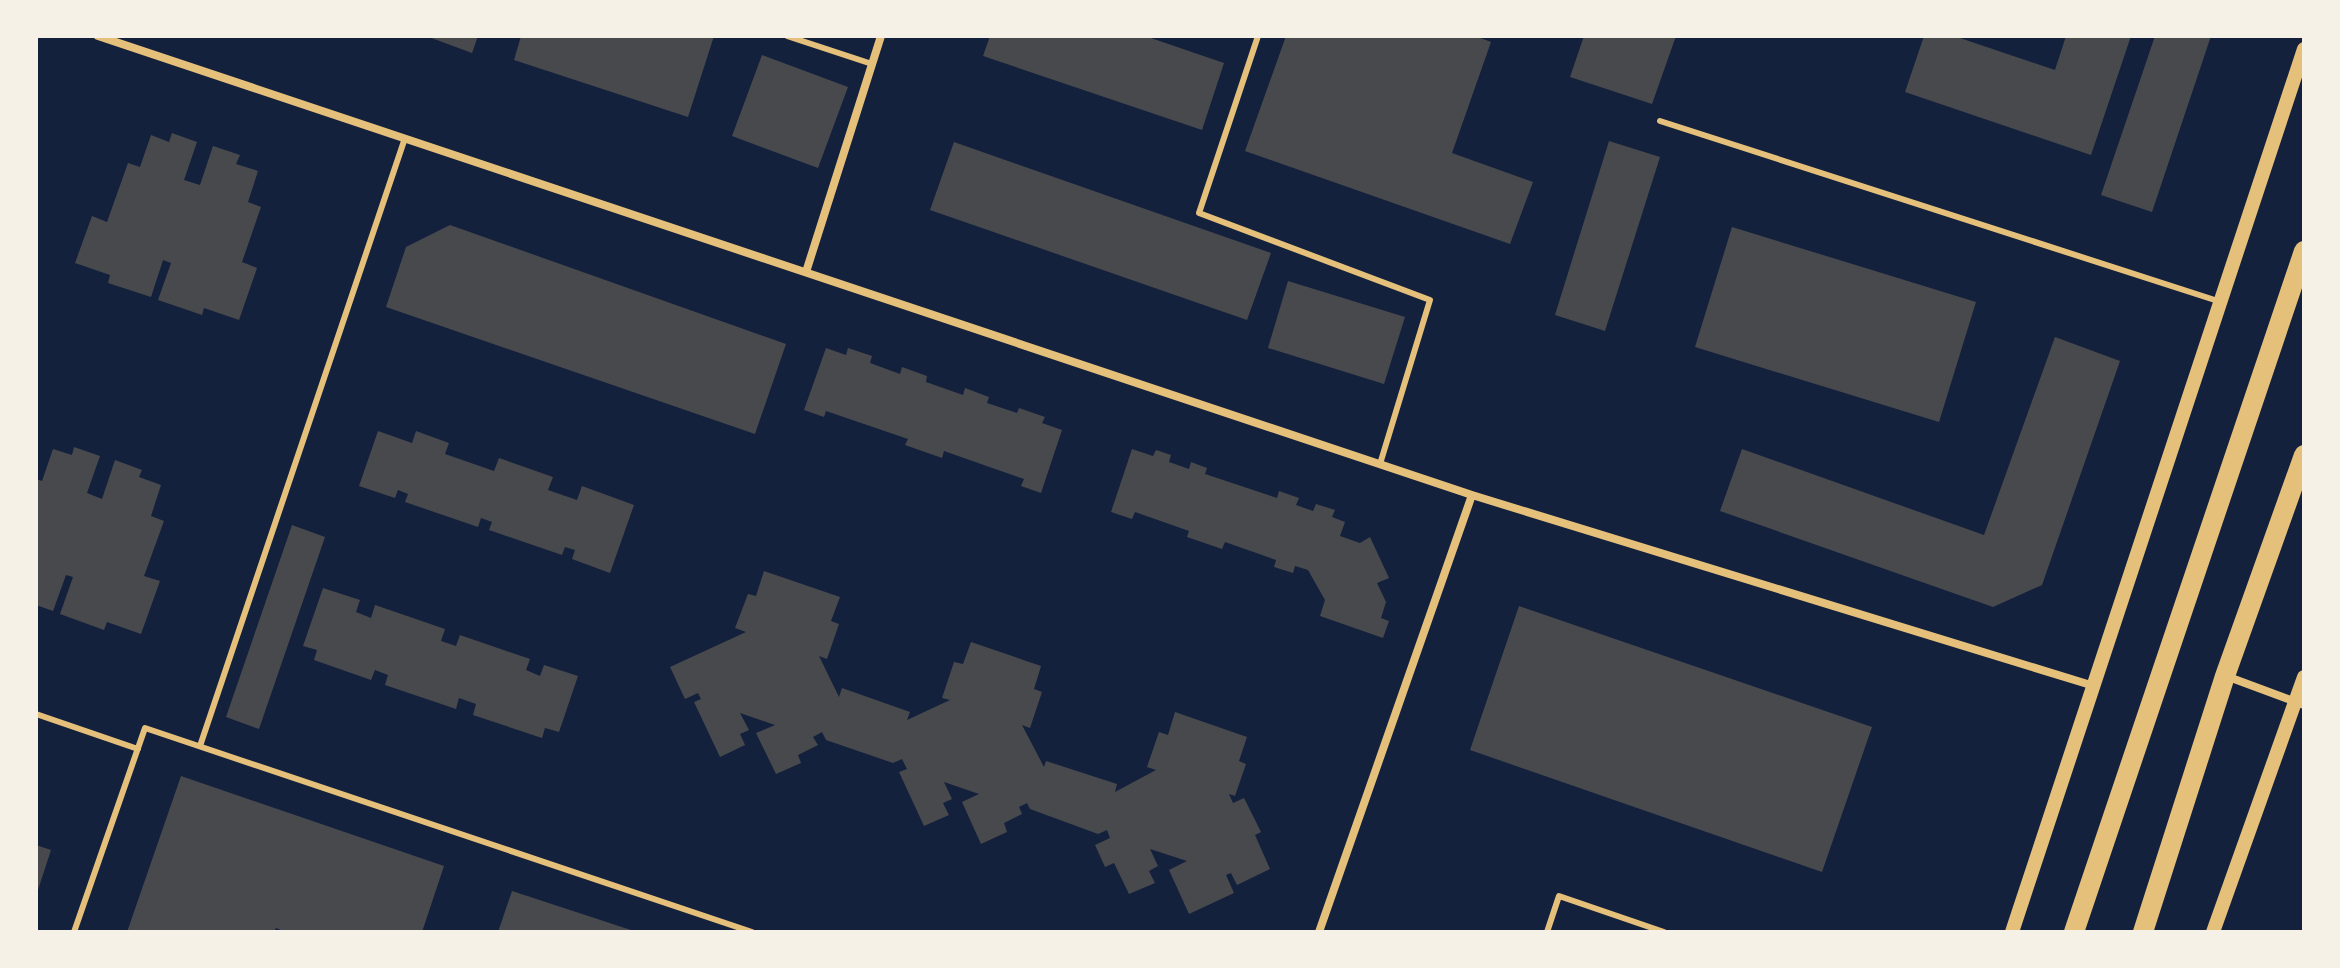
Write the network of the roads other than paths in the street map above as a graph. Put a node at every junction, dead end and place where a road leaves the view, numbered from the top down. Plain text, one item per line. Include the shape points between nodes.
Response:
1 (98, 36) edge
2 (787, 36) edge
3 (881, 36) edge
4 (1258, 36) edge
5 (2304, 49) edge
6 (872, 64) junction
7 (1660, 121) dead end
8 (405, 138) junction
9 (2304, 251) edge
10 (806, 272) junction
11 (2221, 302) junction
12 (2304, 455) edge
13 (1380, 464) junction
14 (1472, 495) junction
15 (2225, 676) junction
16 (2304, 677) edge
17 (2095, 687) junction
18 (2300, 703) edge
19 (36, 714) edge
20 (200, 746) junction
21 (138, 749) junction
22 (74, 932) edge
23 (752, 932) edge
24 (1319, 932) edge
25 (1547, 932) edge
26 (1664, 932) edge
27 (2012, 932) edge
28 (2074, 932) edge
29 (2143, 932) edge
30 (2213, 932) edge

1 - 8 street
2 - 6 lane
3 - 6 street
4 - 13 lane via 1199,213 1430,300
5 - 11 street
6 - 10 street
7 - 11 lane
8 - 10 street
8 - 20 lane
9 - 28 main road
10 - 13 street
11 - 17 street
12 - 15 main road
13 - 14 street
14 - 17 street
14 - 24 street
15 - 18 street
15 - 29 main road
16 - 18 street
17 - 27 street
18 - 30 street
19 - 21 lane
20 - 21 lane via 145,728
20 - 23 lane
21 - 22 lane
25 - 26 lane via 1559,896

